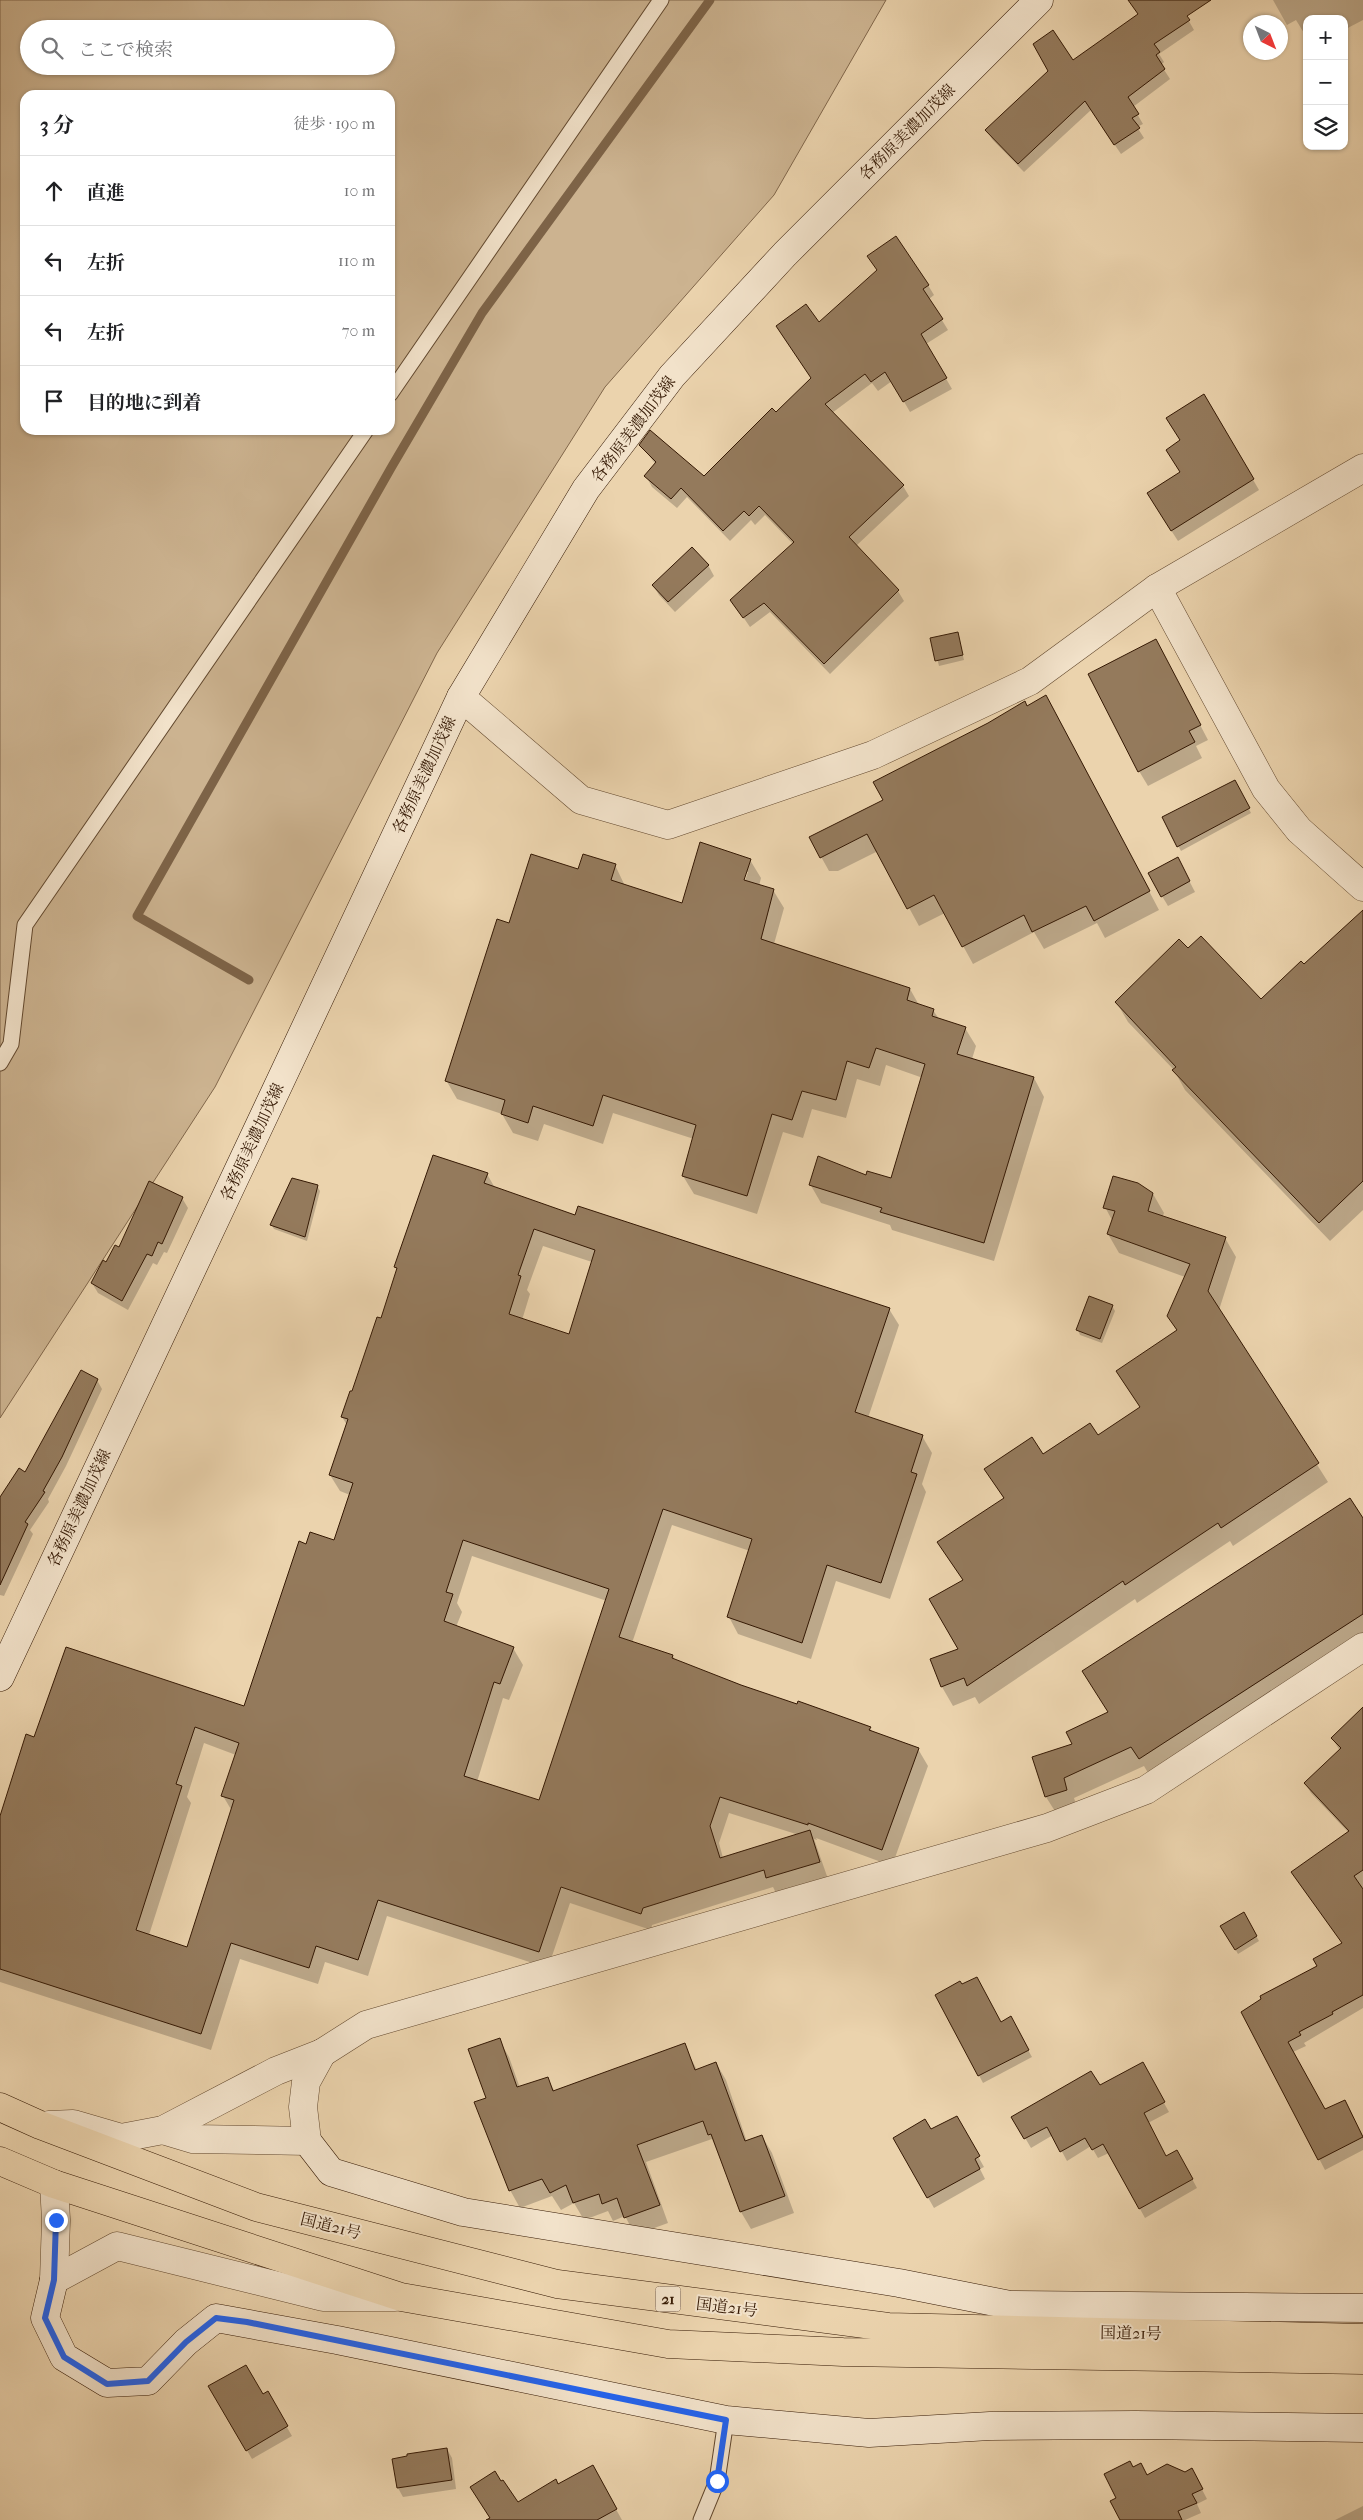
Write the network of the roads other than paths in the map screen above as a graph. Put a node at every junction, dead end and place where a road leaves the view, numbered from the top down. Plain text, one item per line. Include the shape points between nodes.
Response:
1 (661, 0) edge
2 (1039, 0) edge
3 (395, 387) edge
4 (363, 435) edge
5 (1363, 468) edge
6 (1157, 588) junction
7 (461, 697) junction
8 (1358, 875) edge
9 (0, 1063) edge
10 (1363, 1647) edge
11 (0, 1677) edge
12 (322, 2053) junction
13 (0, 2108) edge
14 (40, 2126) junction
15 (163, 2130) junction
16 (307, 2142) junction
17 (0, 2160) edge
18 (54, 2184) junction
19 (54, 2280) junction
20 (401, 2297) junction
21 (1363, 2308) edge
22 (1363, 2338) edge
23 (1363, 2360) edge
24 (726, 2420) junction
25 (1363, 2428) edge
26 (701, 2520) edge

1 - 3 lane
2 - 7 street, 各務原美濃加茂線 via 785,254 672,376 586,490
4 - 9 lane via 25,925 11,1044
5 - 6 street
6 - 7 street via 1030,681 873,754 668,826 581,800
6 - 8 street via 1266,789 1299,830
7 - 11 street, 各務原美濃加茂線
10 - 12 street via 1146,1790 1047,1828 366,2025
12 - 15 street via 276,2071
12 - 16 street via 306,2082 303,2107
13 - 14 highway, 国道21号 / 21
14 - 15 street via 73,2124 121,2138
14 - 22 highway, 国道21号 / 21 via 256,2207 557,2284 888,2328
15 - 16 street via 193,2139
16 - 21 street via 331,2172 463,2212 899,2282 1010,2305
17 - 18 highway, 国道21号
18 - 19 street
18 - 20 highway, 国道21号
19 - 20 street via 117,2246 323,2297
19 - 24 street via 45,2318 64,2357 107,2384 148,2381 186,2342 216,2318
20 - 23 highway, 国道21号 via 668,2344 843,2352
24 - 25 street via 869,2433 990,2426
24 - 26 lane via 717,2481

